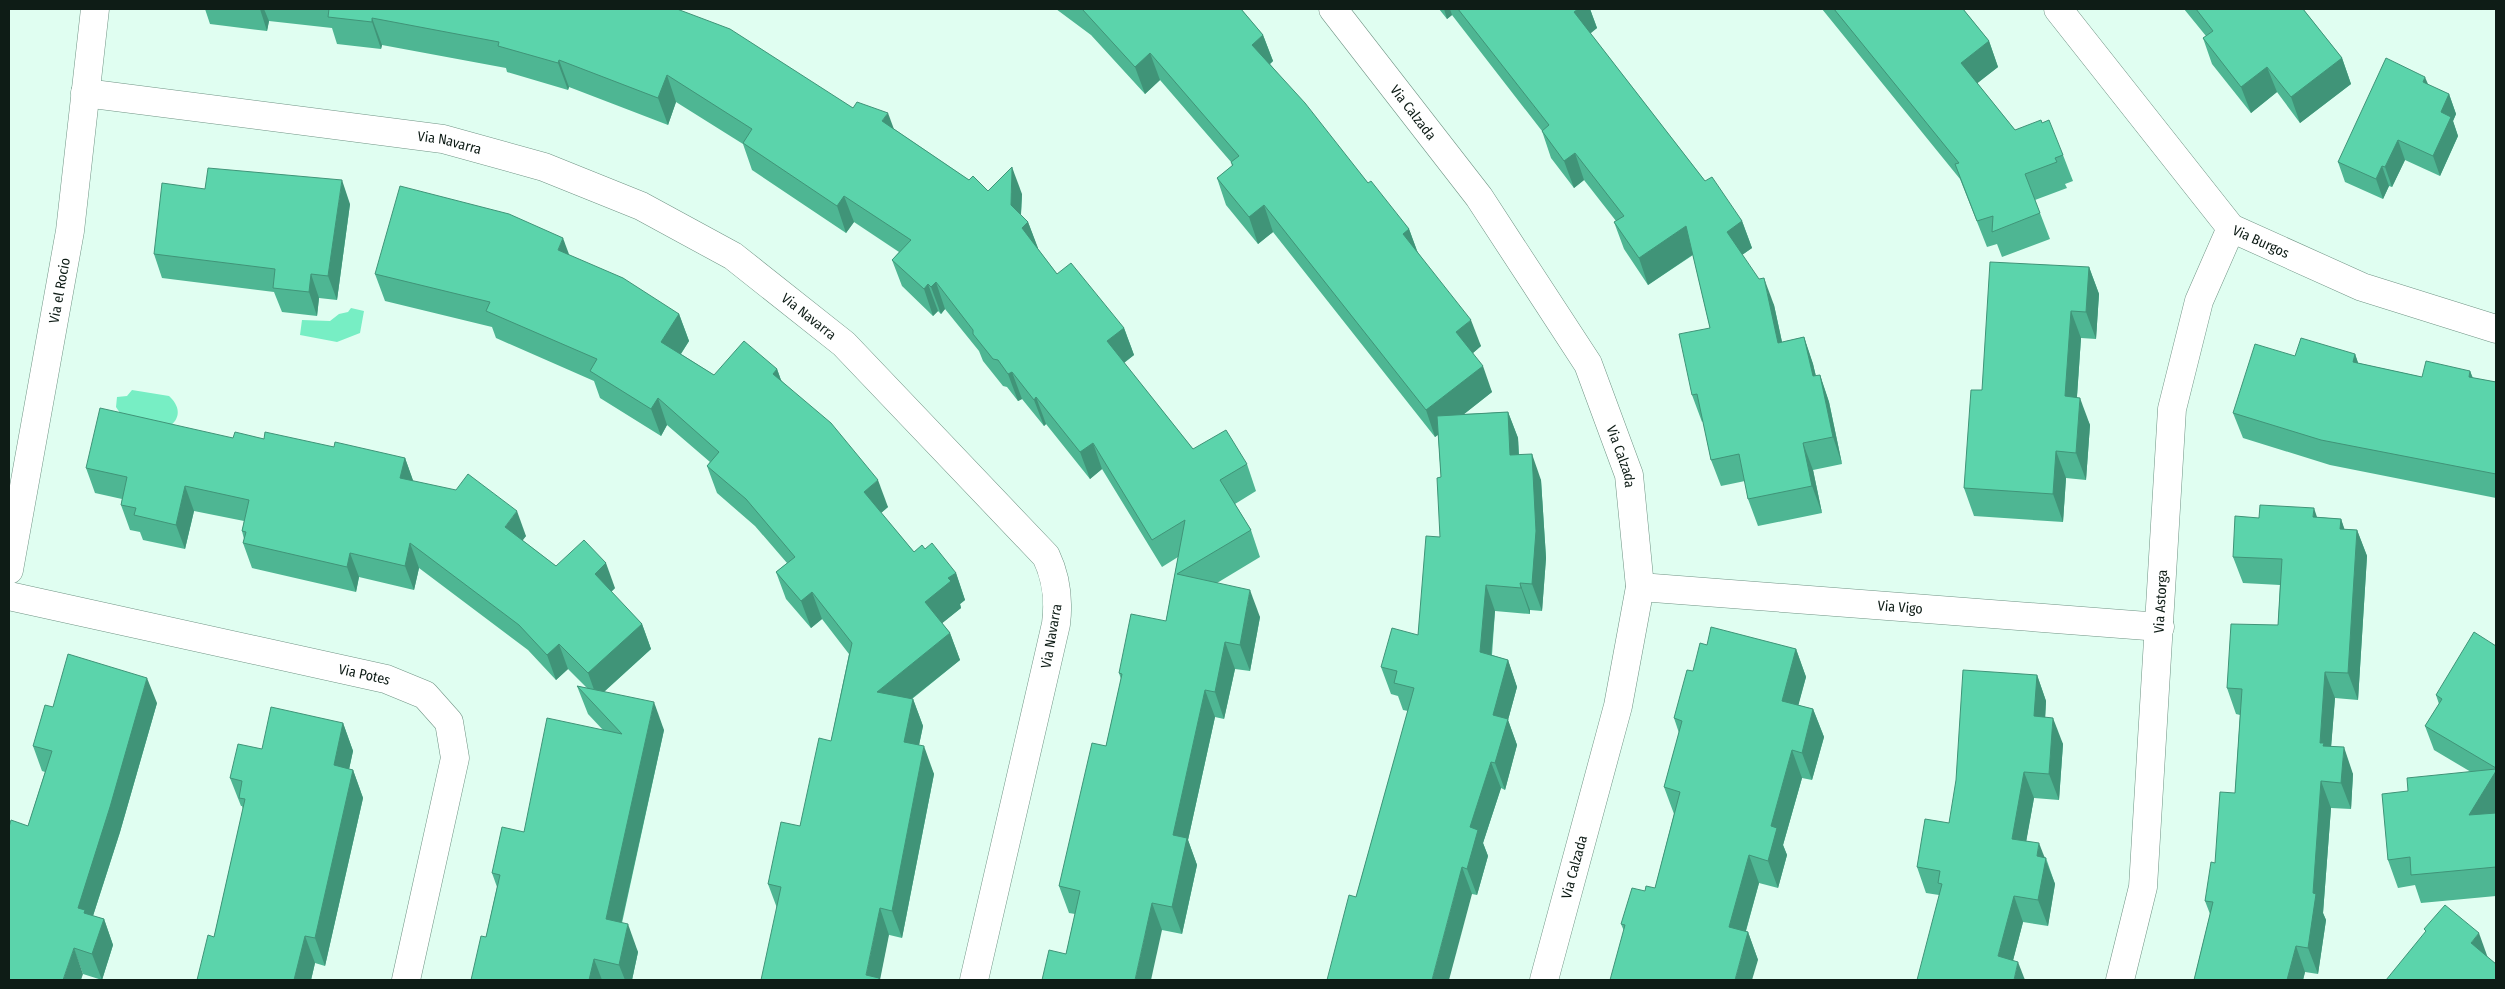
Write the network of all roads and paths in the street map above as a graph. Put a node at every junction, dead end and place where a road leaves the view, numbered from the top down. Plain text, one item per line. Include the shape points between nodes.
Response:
1 (95, 9) edge
2 (1333, 9) edge
3 (2058, 9) edge
4 (85, 93) junction
5 (2231, 228) junction
6 (2495, 321) edge
7 (9, 570) edge
8 (1640, 587) junction
9 (9, 596) edge
10 (2160, 627) junction
11 (406, 980) edge
12 (974, 980) edge
13 (1544, 980) edge
14 (2120, 980) edge

1 - 4 street, Via el Rocio
2 - 8 street, Via Calzada via 1479,197 1588,364 1630,475
3 - 5 street, Via Burgos
4 - 7 street, Via el Rocio via 70,231
4 - 12 street, Via Navarra via 442,139 544,167 641,206 733,256 844,344 1046,556 1057,588 1056,624
5 - 6 street, Via Burgos via 2362,287
5 - 10 street, Via Astorga via 2198,301 2172,409
8 - 10 street, Via Vigo
8 - 13 street, Via Calzada via 1618,706
9 - 11 street, Via Potes via 386,679 426,695 449,722 455,758
10 - 14 street, Via Astorga via 2143,887

